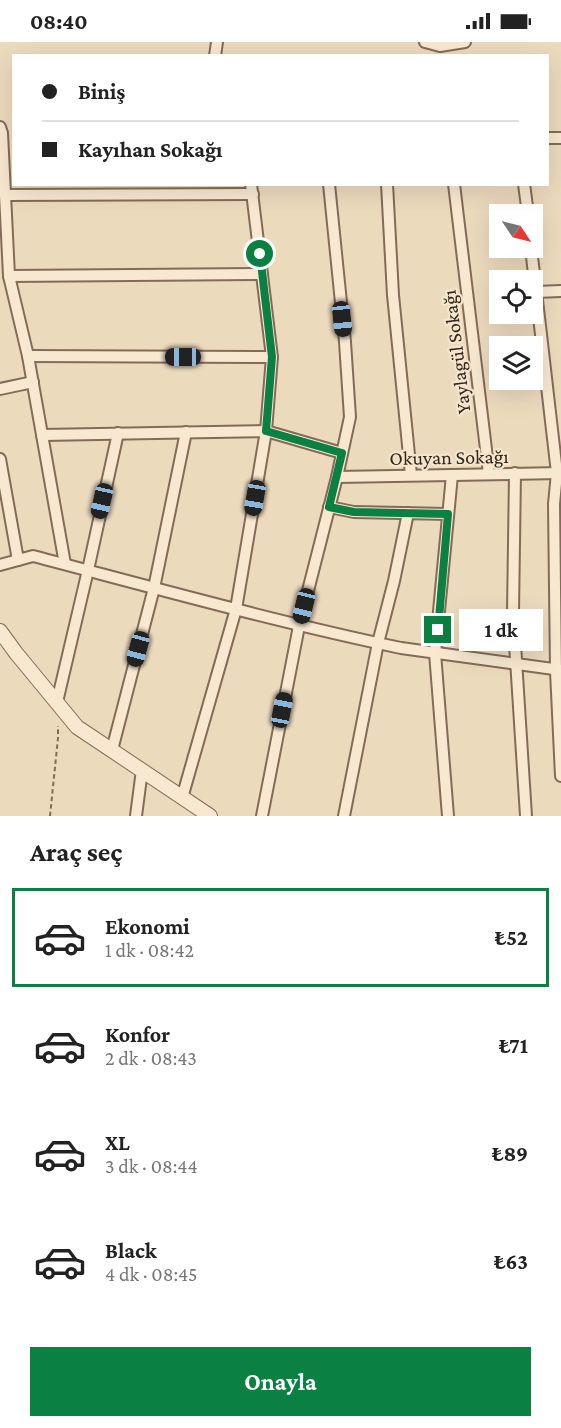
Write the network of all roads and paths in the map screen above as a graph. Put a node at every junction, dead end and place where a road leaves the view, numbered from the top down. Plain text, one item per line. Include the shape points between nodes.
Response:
1 (425, 42) edge
2 (465, 42) edge
3 (440, 51) edge
4 (1, 130) edge
5 (329, 186) edge
6 (387, 186) edge
7 (454, 186) edge
8 (524, 186) edge
9 (252, 189) edge
10 (5, 195) junction
11 (527, 204) edge
12 (4, 262) edge
13 (262, 274) junction
14 (9, 276) junction
15 (561, 291) edge
16 (543, 292) edge
17 (540, 324) edge
18 (28, 356) junction
19 (272, 357) junction
20 (33, 382) junction
21 (0, 389) edge
22 (266, 431) junction
23 (186, 432) junction
24 (117, 433) junction
25 (42, 435) junction
26 (342, 453) junction
27 (0, 459) edge
28 (515, 473) junction
29 (559, 473) edge
30 (452, 474) junction
31 (489, 474) junction
32 (411, 475) junction
33 (337, 477) junction
34 (558, 505) edge
35 (329, 507) junction
36 (408, 513) junction
37 (448, 514) junction
38 (18, 560) junction
39 (64, 564) junction
40 (0, 565) edge
41 (88, 570) junction
42 (154, 588) junction
43 (236, 609) junction
44 (299, 626) junction
45 (1, 636) edge
46 (378, 643) junction
47 (435, 653) junction
48 (517, 664) junction
49 (559, 670) edge
50 (57, 702) junction
51 (112, 750) junction
52 (142, 770) junction
53 (561, 776) edge
54 (182, 798) junction
55 (50, 816) edge
56 (136, 816) edge
57 (210, 816) edge
58 (262, 816) edge
59 (344, 816) edge
60 (448, 816) edge
61 (526, 816) edge

1 - 3 street
2 - 3 street
4 - 10 street
5 - 26 street via 350,417
6 - 32 street via 393,295
7 - 31 street, Yaylagül Sokağı
8 - 11 street
9 - 10 street
9 - 13 street
10 - 12 street
12 - 14 street
13 - 14 street
13 - 19 street
14 - 18 street
15 - 16 street
17 - 29 street
18 - 19 street
18 - 20 street
19 - 22 street
20 - 21 street
20 - 25 street
22 - 23 street
22 - 26 street
22 - 43 street
23 - 24 street
23 - 42 street
24 - 25 street
24 - 41 street
25 - 39 street
26 - 33 street
27 - 38 street
28 - 29 street, Okuyan Sokağı
28 - 31 street, Okuyan Sokağı
28 - 48 street via 513,613
29 - 34 street
30 - 31 street, Okuyan Sokağı
30 - 32 street, Okuyan Sokağı
30 - 37 street
32 - 33 street, Okuyan Sokağı
33 - 35 street
34 - 49 street
35 - 36 street via 354,512
35 - 44 street
36 - 37 street
36 - 46 street
37 - 47 street
38 - 39 street via 33,556
38 - 40 street
39 - 41 street
41 - 42 street
41 - 50 street
42 - 43 street
42 - 51 street
43 - 44 street
43 - 54 street
44 - 46 street
44 - 58 street
45 - 50 street
46 - 47 street
46 - 59 street
47 - 48 street
47 - 60 street
48 - 49 street
48 - 61 street
49 - 53 street
50 - 51 street via 77,727
50 - 55 path via 58,738
51 - 52 street
52 - 54 street
52 - 56 street
54 - 57 street

